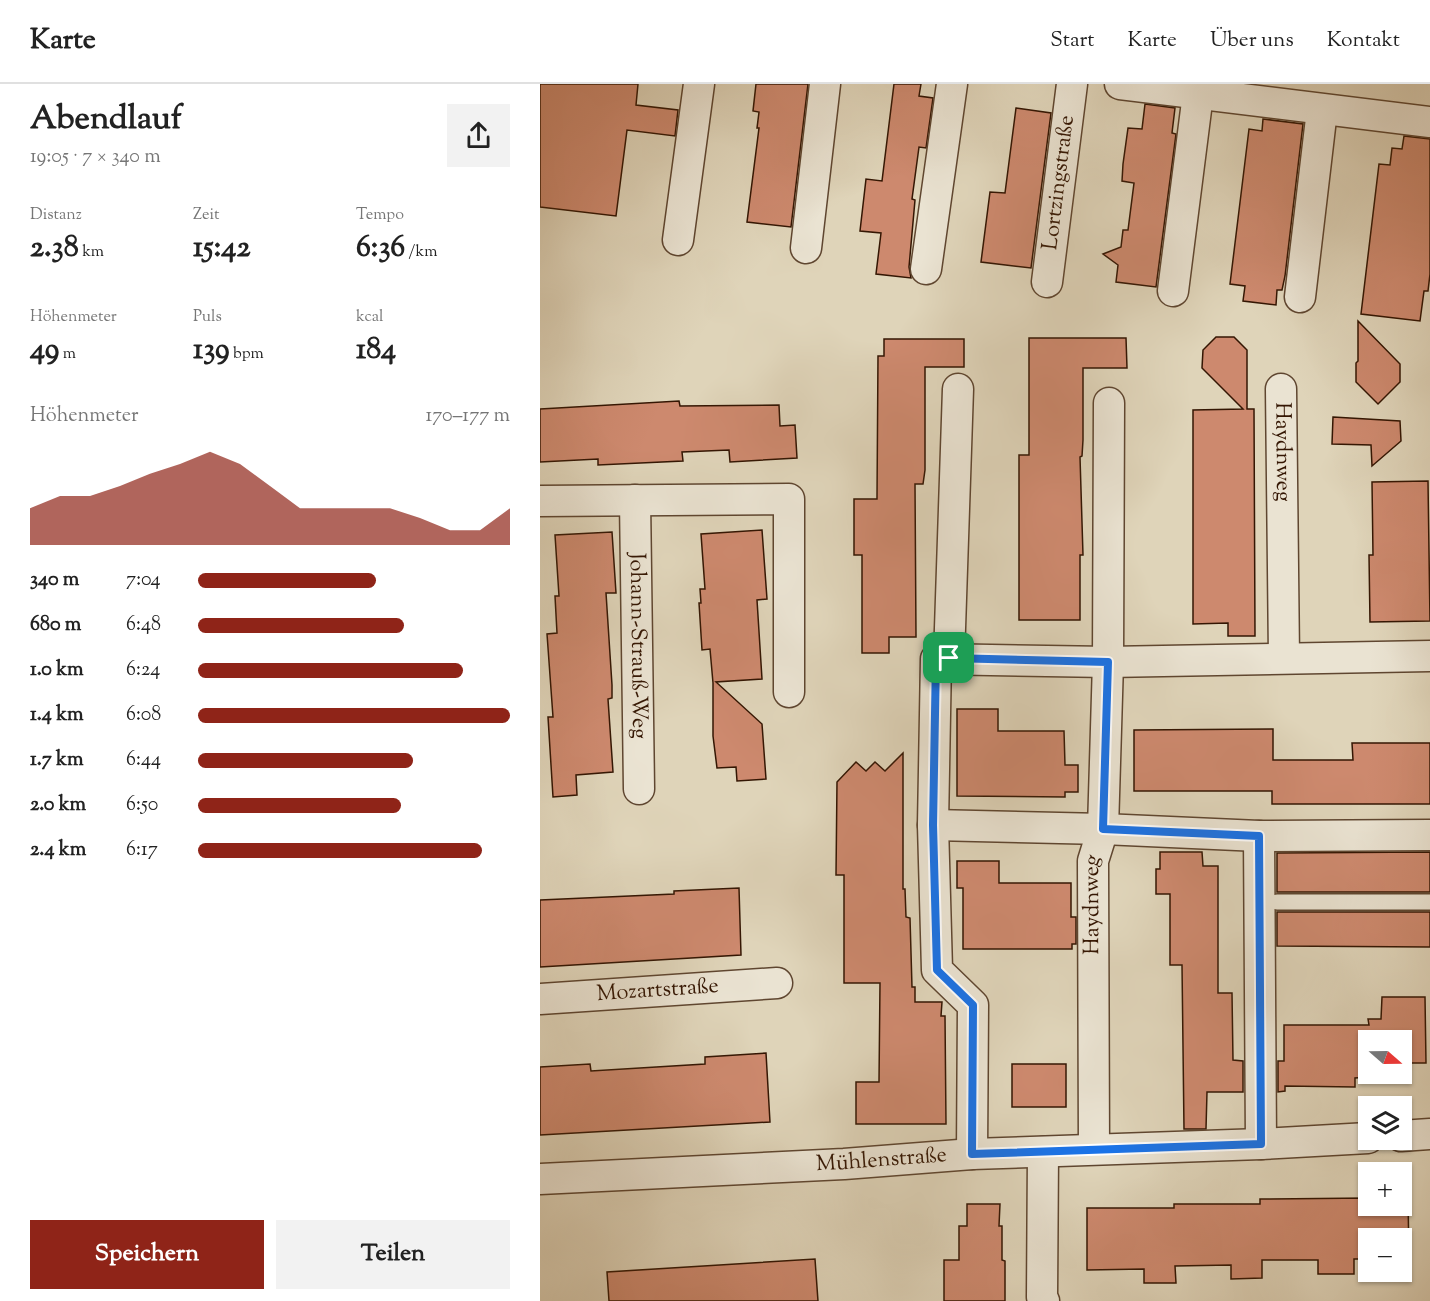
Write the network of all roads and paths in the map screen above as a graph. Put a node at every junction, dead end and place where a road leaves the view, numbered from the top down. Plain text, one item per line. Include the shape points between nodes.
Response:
1 (699, 84) edge
2 (825, 84) edge
3 (952, 84) edge
4 (1072, 84) edge
5 (1120, 84) edge
6 (1198, 94) junction
7 (1322, 110) junction
8 (1430, 122) edge
9 (678, 240) dead end
10 (806, 248) dead end
11 (926, 269) dead end
12 (1047, 282) dead end
13 (1173, 291) dead end
14 (1300, 297) dead end
15 (958, 388) dead end
16 (1281, 389) dead end
17 (1109, 403) dead end
18 (635, 500) junction
19 (540, 501) edge
20 (1430, 656) edge
21 (949, 658) junction
22 (1284, 658) junction
23 (1108, 662) junction
24 (789, 692) dead end
25 (639, 789) dead end
26 (933, 825) junction
27 (1103, 829) junction
28 (1430, 835) edge
29 (1259, 836) junction
30 (1277, 902) dead end
31 (1430, 902) edge
32 (777, 983) dead end
33 (540, 999) edge
34 (1430, 1134) edge
35 (1412, 1135) edge
36 (1358, 1139) edge
37 (1261, 1144) junction
38 (1094, 1149) junction
39 (1043, 1152) junction
40 (972, 1154) junction
41 (540, 1179) edge
42 (1044, 1301) edge

1 - 9 street
2 - 10 street
3 - 11 street
4 - 12 street, Lortzingstraße
5 - 6 street
6 - 7 street
6 - 13 street
7 - 8 street
7 - 14 street
15 - 21 street
16 - 22 street, Haydnweg
17 - 23 street, Haydnweg
18 - 19 street
18 - 24 street via 789,499
18 - 25 street, Johann-Strauß-Weg
20 - 22 street
21 - 23 street
21 - 26 street via 936,659
22 - 23 street
23 - 27 street, Haydnweg
26 - 27 street
26 - 40 street via 937,970 973,1005
27 - 29 street
27 - 38 street, Haydnweg via 1093,861
28 - 29 street
29 - 37 street
30 - 31 lane
32 - 33 street, Mozartstraße
34 - 35 street
36 - 37 street, Mühlenstraße
37 - 38 street, Mühlenstraße
38 - 39 street, Mühlenstraße
39 - 40 street, Mühlenstraße
39 - 42 street
40 - 41 street, Mühlenstraße

